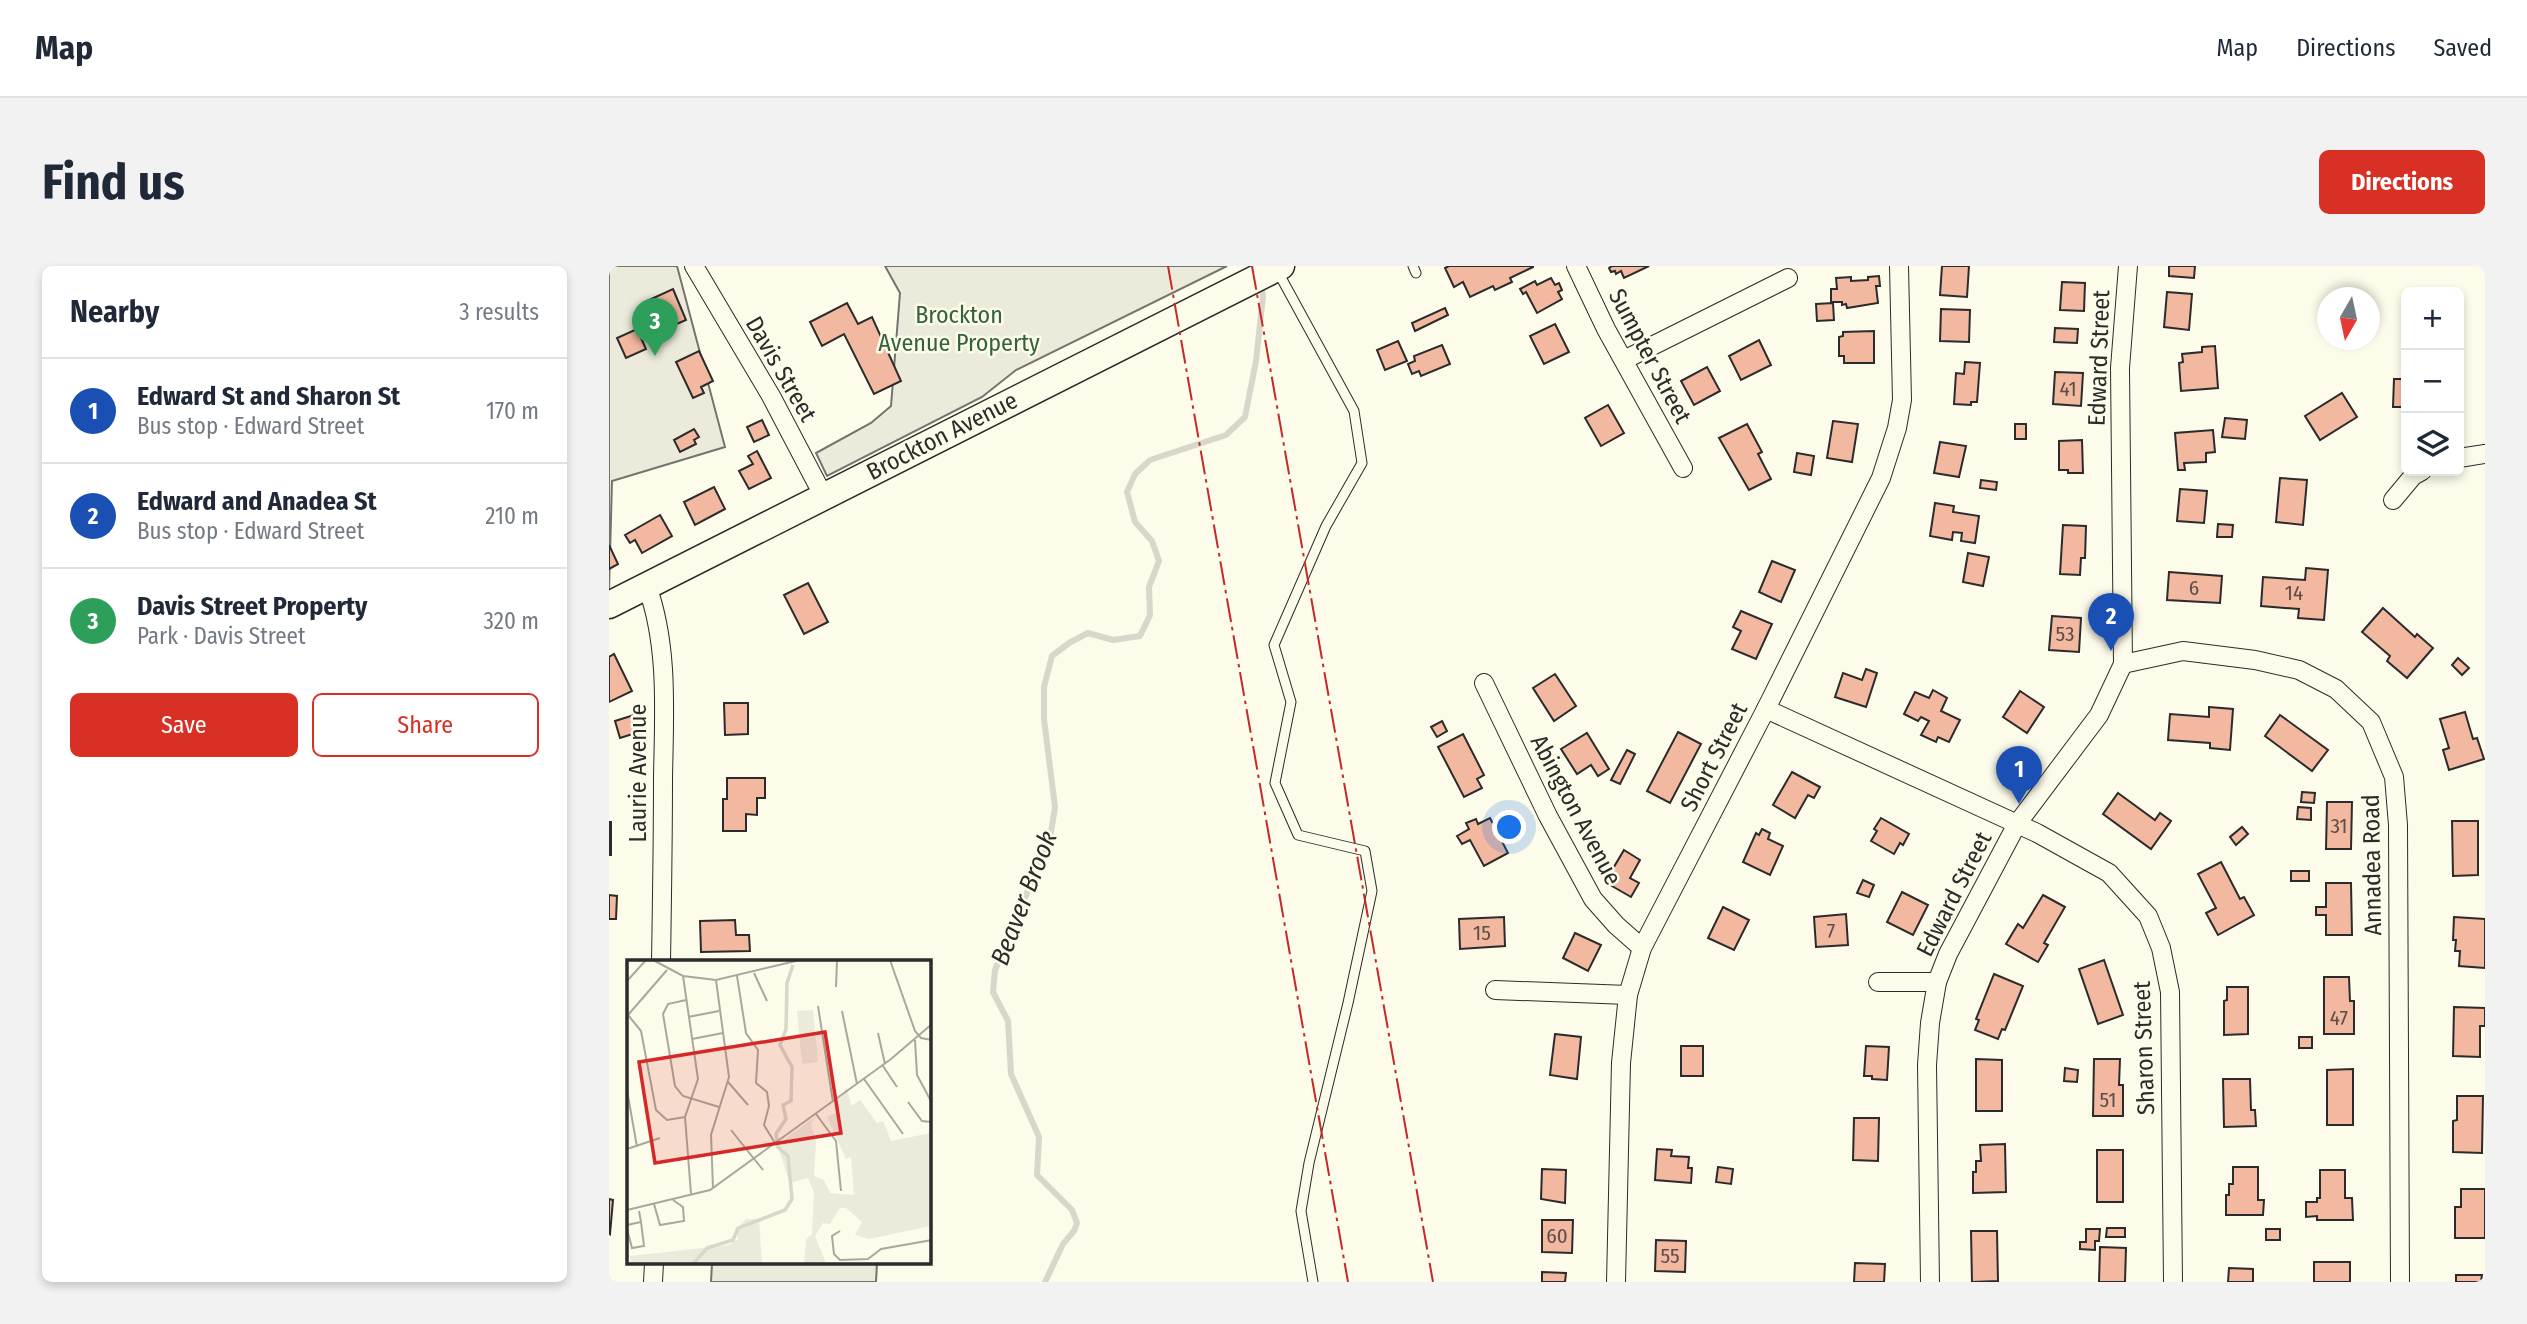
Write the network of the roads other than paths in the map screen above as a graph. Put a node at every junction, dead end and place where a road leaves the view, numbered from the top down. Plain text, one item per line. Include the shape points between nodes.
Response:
1 (694, 266) edge
2 (1576, 266) edge
3 (1899, 266) edge
4 (2128, 266) edge
5 (1277, 268) edge
6 (1788, 278) dead end
7 (1624, 360) junction
8 (2485, 454) edge
9 (2464, 457) edge
10 (1683, 468) dead end
11 (2413, 476) edge
12 (824, 497) junction
13 (2393, 500) dead end
14 (647, 586) junction
15 (609, 605) edge
16 (2123, 664) junction
17 (1484, 683) dead end
18 (1766, 709) junction
19 (2017, 824) junction
20 (1642, 948) junction
21 (661, 960) edge
22 (1878, 982) dead end
23 (1937, 982) junction
24 (1495, 990) dead end
25 (1628, 995) junction
26 (654, 1264) edge
27 (653, 1282) edge
28 (1313, 1282) edge
29 (1616, 1282) edge
30 (1930, 1282) edge
31 (2173, 1282) edge
32 (2400, 1282) edge

1 - 12 street, Davis Street
2 - 7 street, Sumpter Street
3 - 18 street, Short Street via 1902,400 1889,453 1881,478
4 - 16 street, Edward Street via 2120,368
5 - 12 main road, Brockton Avenue
5 - 28 lane via 1354,411 1362,463 1326,526 1274,645 1291,702 1275,783 1299,835 1365,851 1372,891 1301,1211
6 - 7 street
7 - 10 street, Sumpter Street
8 - 9 street
11 - 13 street
12 - 14 main road, Brockton Avenue
14 - 15 main road, Brockton Avenue
14 - 21 street, Laurie Avenue via 662,659
16 - 19 street, Edward Street via 2099,715
16 - 32 street, Annadea Road via 2183,651 2298,670 2336,689 2371,722 2394,777 2398,825
17 - 20 street, Abington Avenue via 1593,899
18 - 19 street, Sharon Street
18 - 20 street, Short Street
19 - 23 street, Edward Street
19 - 31 street, Sharon Street via 2109,873 2148,916 2161,948 2170,992
20 - 25 street, Short Street
22 - 23 street
23 - 30 street, Edward Street via 1927,1065
24 - 25 street
25 - 29 street, Short Street via 1621,1063
26 - 27 street

